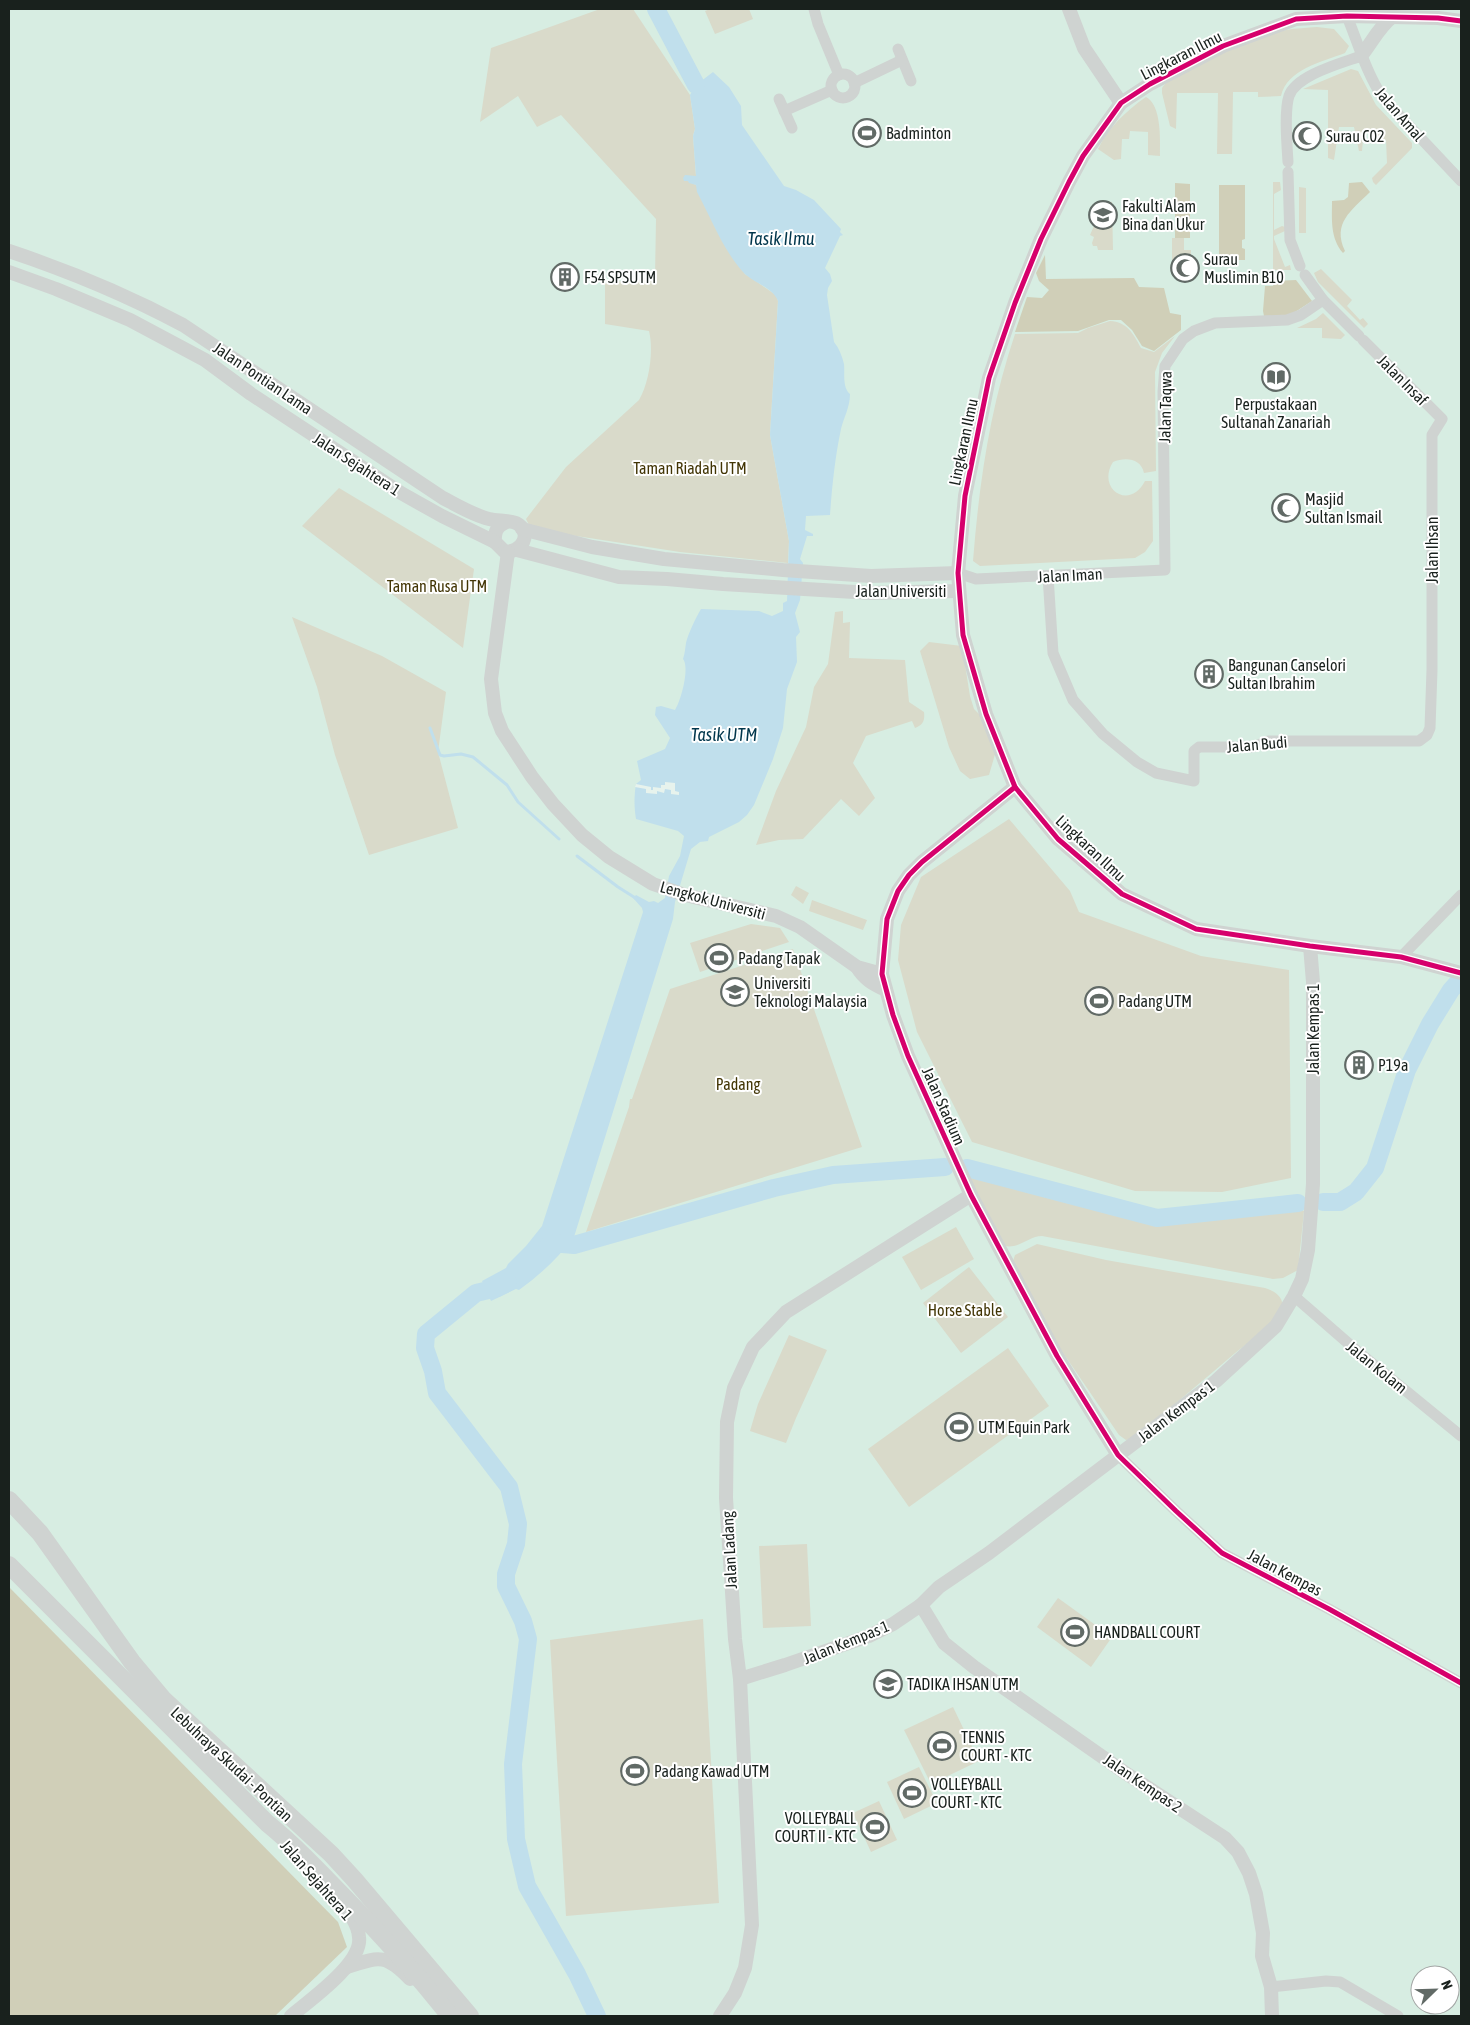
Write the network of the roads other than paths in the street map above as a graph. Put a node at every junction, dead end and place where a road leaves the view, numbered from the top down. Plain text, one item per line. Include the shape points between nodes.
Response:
1 (814, 9) edge
2 (1071, 10) edge
3 (1345, 12) edge
4 (1393, 16) junction
5 (1461, 21) edge
6 (898, 49) dead end
7 (1362, 56) junction
8 (902, 60) junction
9 (839, 75) junction
10 (911, 81) dead end
11 (854, 83) junction
12 (832, 90) junction
13 (779, 98) dead end
14 (1121, 103) junction
15 (784, 110) junction
16 (792, 128) dead end
17 (1461, 181) edge
18 (9, 251) edge
19 (9, 272) edge
20 (1323, 300) junction
21 (217, 347) junction
22 (205, 360) junction
23 (262, 378) junction
24 (251, 394) junction
25 (1442, 419) joint
26 (506, 522) junction
27 (522, 529) junction
28 (495, 542) junction
29 (513, 551) junction
30 (1165, 570) joint
31 (958, 573) junction
32 (1048, 576) junction
33 (976, 580) junction
34 (959, 589) junction
35 (1432, 684) joint
36 (1015, 787) junction
37 (1461, 895) edge
38 (1310, 946) junction
39 (1401, 957) junction
40 (857, 967) junction
41 (1455, 971) edge
42 (882, 974) junction
43 (886, 990) junction
44 (971, 1195) junction
45 (1294, 1296) junction
46 (1461, 1436) edge
47 (1118, 1455) junction
48 (9, 1500) edge
49 (9, 1565) edge
50 (921, 1605) junction
51 (740, 1679) junction
52 (1461, 1683) edge
53 (267, 1823) junction
54 (354, 1879) junction
55 (347, 1967) junction
56 (1271, 1987) junction
57 (291, 2016) edge
58 (448, 2016) edge
59 (470, 2016) edge
60 (484, 2016) edge
61 (720, 2016) edge
62 (1272, 2016) edge
63 (1398, 2016) edge

1 - 9 street
2 - 14 street via 1084,48
3 - 4 street, Lingkaran Ilmu
3 - 7 street, Jalan Amal
3 - 14 street, Lingkaran Ilmu via 1296,19 1223,46
4 - 5 street, Lingkaran Ilmu
4 - 7 street via 1380,26
6 - 8 street
7 - 17 street, Jalan Amal via 1383,98
7 - 20 street, Jalan Insaf via 1300,81 1291,90 1287,102 1290,240 1302,271
8 - 10 street
8 - 11 street
9 - 11 street via 850,76
9 - 12 street via 833,79
11 - 12 street via 854,90 847,97 836,96
12 - 15 street
13 - 15 street
14 - 31 street, Lingkaran Ilmu via 1083,156 1041,239 1015,303 989,378 965,496
15 - 16 street
18 - 21 street, Jalan Pontian Lama via 52,265 142,303
19 - 22 street, Jalan Sejahtera 1 via 130,320
20 - 25 street, Jalan Insaf
20 - 30 street, Jalan Taqwa via 1287,320 1229,322 1202,327 1183,339 1164,366
21 - 22 street
21 - 23 street, Jalan Pontian Lama
22 - 24 street, Jalan Sejahtera 1
23 - 24 street
23 - 26 street, Jalan Pontian Lama via 443,498 474,513
24 - 28 street, Jalan Sejahtera 1 via 401,493
25 - 35 street, Jalan Ihsan via 1432,436
26 - 27 street
26 - 28 street via 495,532
27 - 29 street via 523,543
27 - 31 street, Jalan Universiti via 592,547 664,559 871,576
28 - 29 street via 500,549
29 - 34 street, Jalan Universiti via 619,577 871,593
29 - 40 street, Lengkok Universiti via 491,679 495,713 502,731 553,804 589,840 653,884 685,895 776,916 800,927
30 - 32 street, Jalan Iman
31 - 33 street, Jalan Universiti
31 - 34 street, Lingkaran Ilmu
32 - 33 street, Jalan Iman
32 - 35 street, Jalan Budi via 1053,653 1073,700 1103,734 1156,773 1194,781 1194,751 1199,747 1253,746 1268,741 1419,740 1427,735 1430,728
33 - 34 street, Jalan Universiti
34 - 36 street, Lingkaran Ilmu via 964,634 984,705
36 - 38 street, Lingkaran Ilmu via 1058,839 1122,894 1196,929
36 - 42 street, Jalan Stadium via 909,874 886,919
37 - 39 street
38 - 39 street, Lingkaran Ilmu
38 - 45 street, Jalan Kempas 1 via 1313,982 1313,1184 1308,1250 1302,1279
39 - 41 street, Lingkaran Ilmu
40 - 42 street, Lengkok Universiti
40 - 43 street, Lengkok Universiti via 871,983
42 - 43 street, Jalan Stadium
43 - 44 street, Jalan Stadium via 908,1056
44 - 47 street, Jalan Stadium via 1057,1356
44 - 51 street, Jalan Ladang via 786,1312 753,1348 734,1388 727,1422 726,1506
45 - 46 street, Jalan Kolam
45 - 47 street, Jalan Kempas 1 via 1276,1326 1216,1381
47 - 50 street, Jalan Kempas 1 via 939,1587
47 - 52 street, Jalan Kempas via 1222,1553
48 - 54 highway, Lebuhraya Skudai - Pontian via 40,1533 132,1662 163,1699
49 - 53 highway, Lebuhraya Skudai - Pontian
50 - 51 street, Jalan Kempas 1 via 869,1636
50 - 56 street, Jalan Kempas 2 via 944,1643 1124,1772 1225,1838 1238,1852 1256,1894 1263,1933 1262,1956
51 - 61 street, Jalan Ladang via 752,1924 744,1968 735,1993
53 - 55 street, Jalan Sejahtera 1 via 350,1914 360,1938 358,1950
53 - 58 highway, Lebuhraya Skudai - Pontian via 296,1846 384,1938
54 - 59 highway, Lebuhraya Skudai - Pontian
54 - 60 highway via 407,1927
55 - 57 street, Jalan Sejahtera 1
55 - 58 street, Jalan Sejahtera 1 via 365,1961 390,1961
56 - 62 street, Jalan Kempas 2
56 - 63 street via 1340,1982

